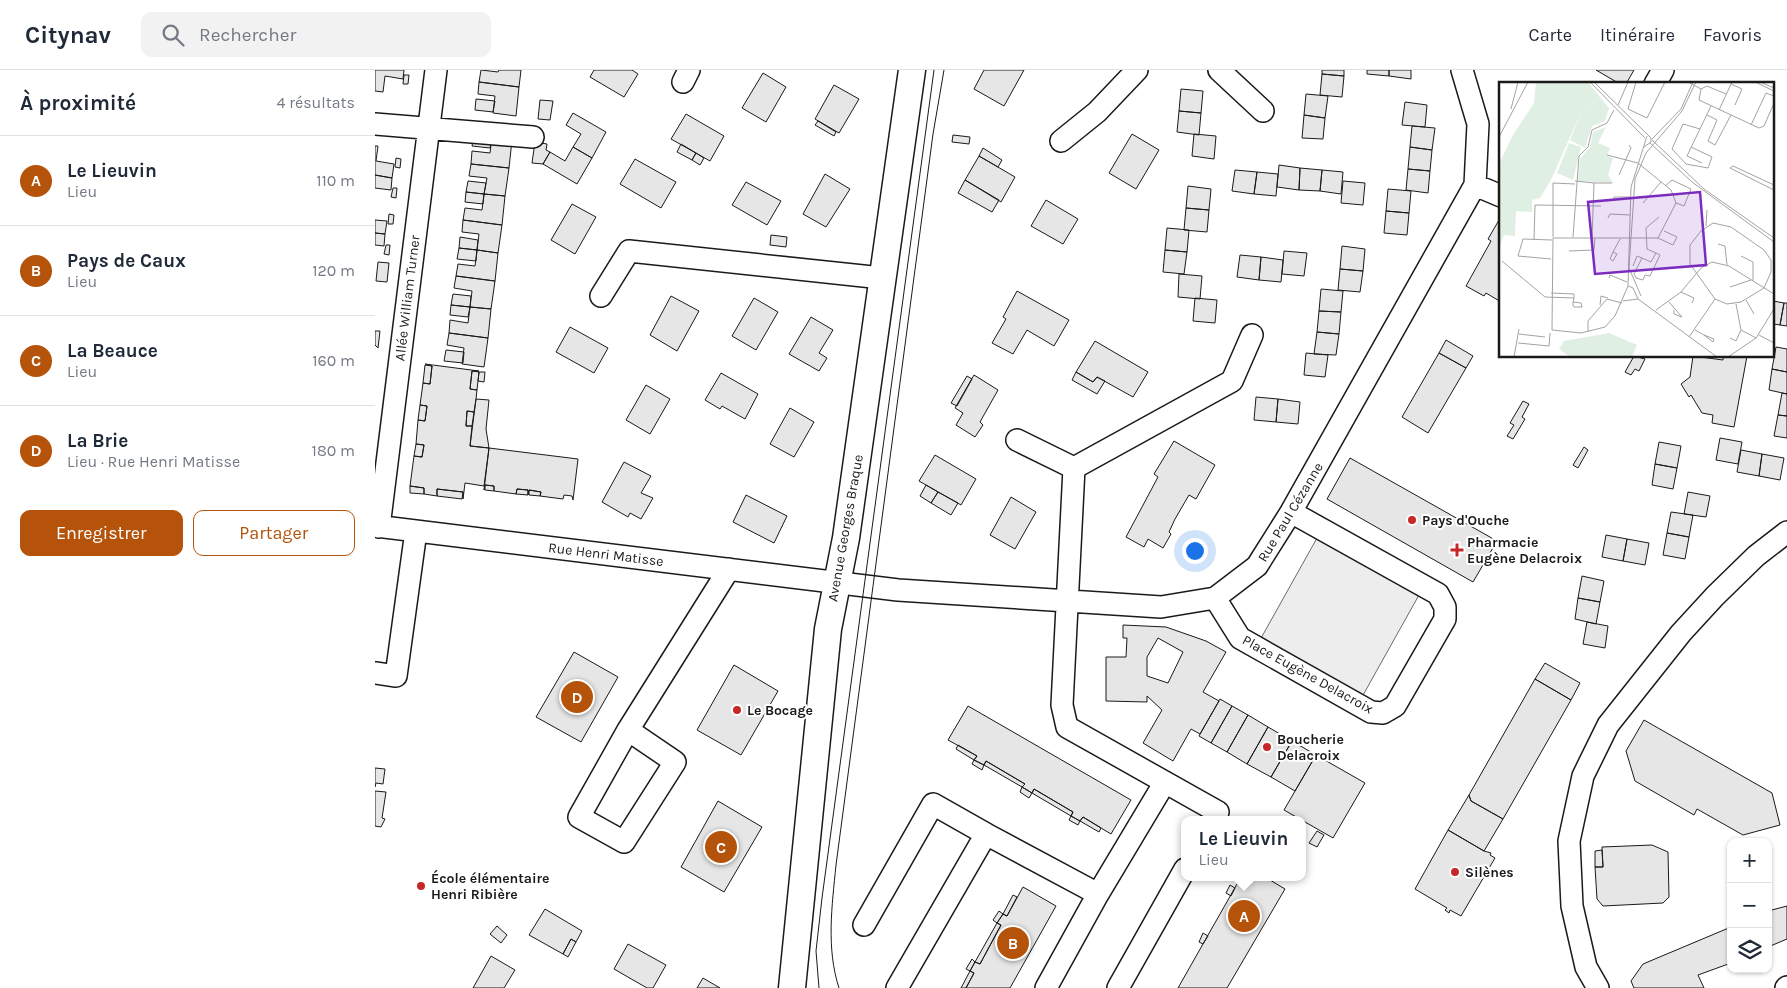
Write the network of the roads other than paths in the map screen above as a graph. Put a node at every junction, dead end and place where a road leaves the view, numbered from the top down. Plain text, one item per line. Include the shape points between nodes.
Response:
1 (436, 70) edge
2 (911, 70) edge
3 (1137, 70) edge
4 (1219, 70) edge
5 (1462, 70) edge
6 (1663, 70) edge
7 (1656, 82) edge
8 (1263, 111) dead end
9 (375, 124) edge
10 (429, 128) junction
11 (533, 137) dead end
12 (1061, 141) dead end
13 (1475, 185) junction
14 (1499, 195) edge
15 (882, 278) junction
16 (601, 296) dead end
17 (1252, 335) dead end
18 (1017, 440) dead end
19 (1074, 468) junction
20 (1291, 512) junction
21 (377, 527) edge
22 (416, 531) junction
23 (1787, 532) edge
24 (729, 570) junction
25 (837, 582) junction
26 (1215, 598) junction
27 (1068, 601) junction
28 (375, 673) edge
29 (628, 730) junction
30 (1165, 782) junction
31 (1216, 816) edge
32 (986, 834) junction
33 (1181, 876) edge
34 (1099, 894) junction
35 (865, 925) dead end
36 (793, 988) edge
37 (897, 988) edge
38 (1046, 988) edge
39 (1117, 988) edge
40 (1598, 988) edge

1 - 10 street, Allée William Turner
2 - 15 street, Avenue Georges Braque
3 - 12 street via 1097,112
4 - 8 street
5 - 13 street, Rue Paul Cézanne via 1478,124
6 - 7 street
9 - 10 street
10 - 11 street
10 - 21 street, Allée William Turner
13 - 14 street
13 - 20 street, Rue Paul Cézanne
15 - 16 street via 629,251
15 - 25 street, Avenue Georges Braque
17 - 19 street via 1232,381
18 - 19 street
19 - 27 street
20 - 26 street, Rue Paul Cézanne via 1257,566
20 - 26 street, Place Eugène Delacroix via 1438,594 1445,607 1445,619 1395,706 1383,713 1371,712 1240,638
21 - 22 street, Rue Henri Matisse
22 - 24 street, Rue Henri Matisse
22 - 28 street via 396,676
23 - 40 street via 1756,556 1681,633 1608,725 1583,776 1569,842 1572,906 1586,967
24 - 25 street, Rue Henri Matisse
24 - 29 street
25 - 27 street, Rue Paul Cézanne via 898,590
25 - 36 street, Avenue Georges Braque via 828,629
26 - 27 street, Rue Paul Cézanne via 1161,607
27 - 30 street via 1062,705 1067,727
29 - 29 street via 579,817 624,842 675,762
30 - 31 street via 1218,812
30 - 34 street
32 - 34 street
32 - 35 street via 933,804
32 - 37 street
33 - 39 street
34 - 38 street

